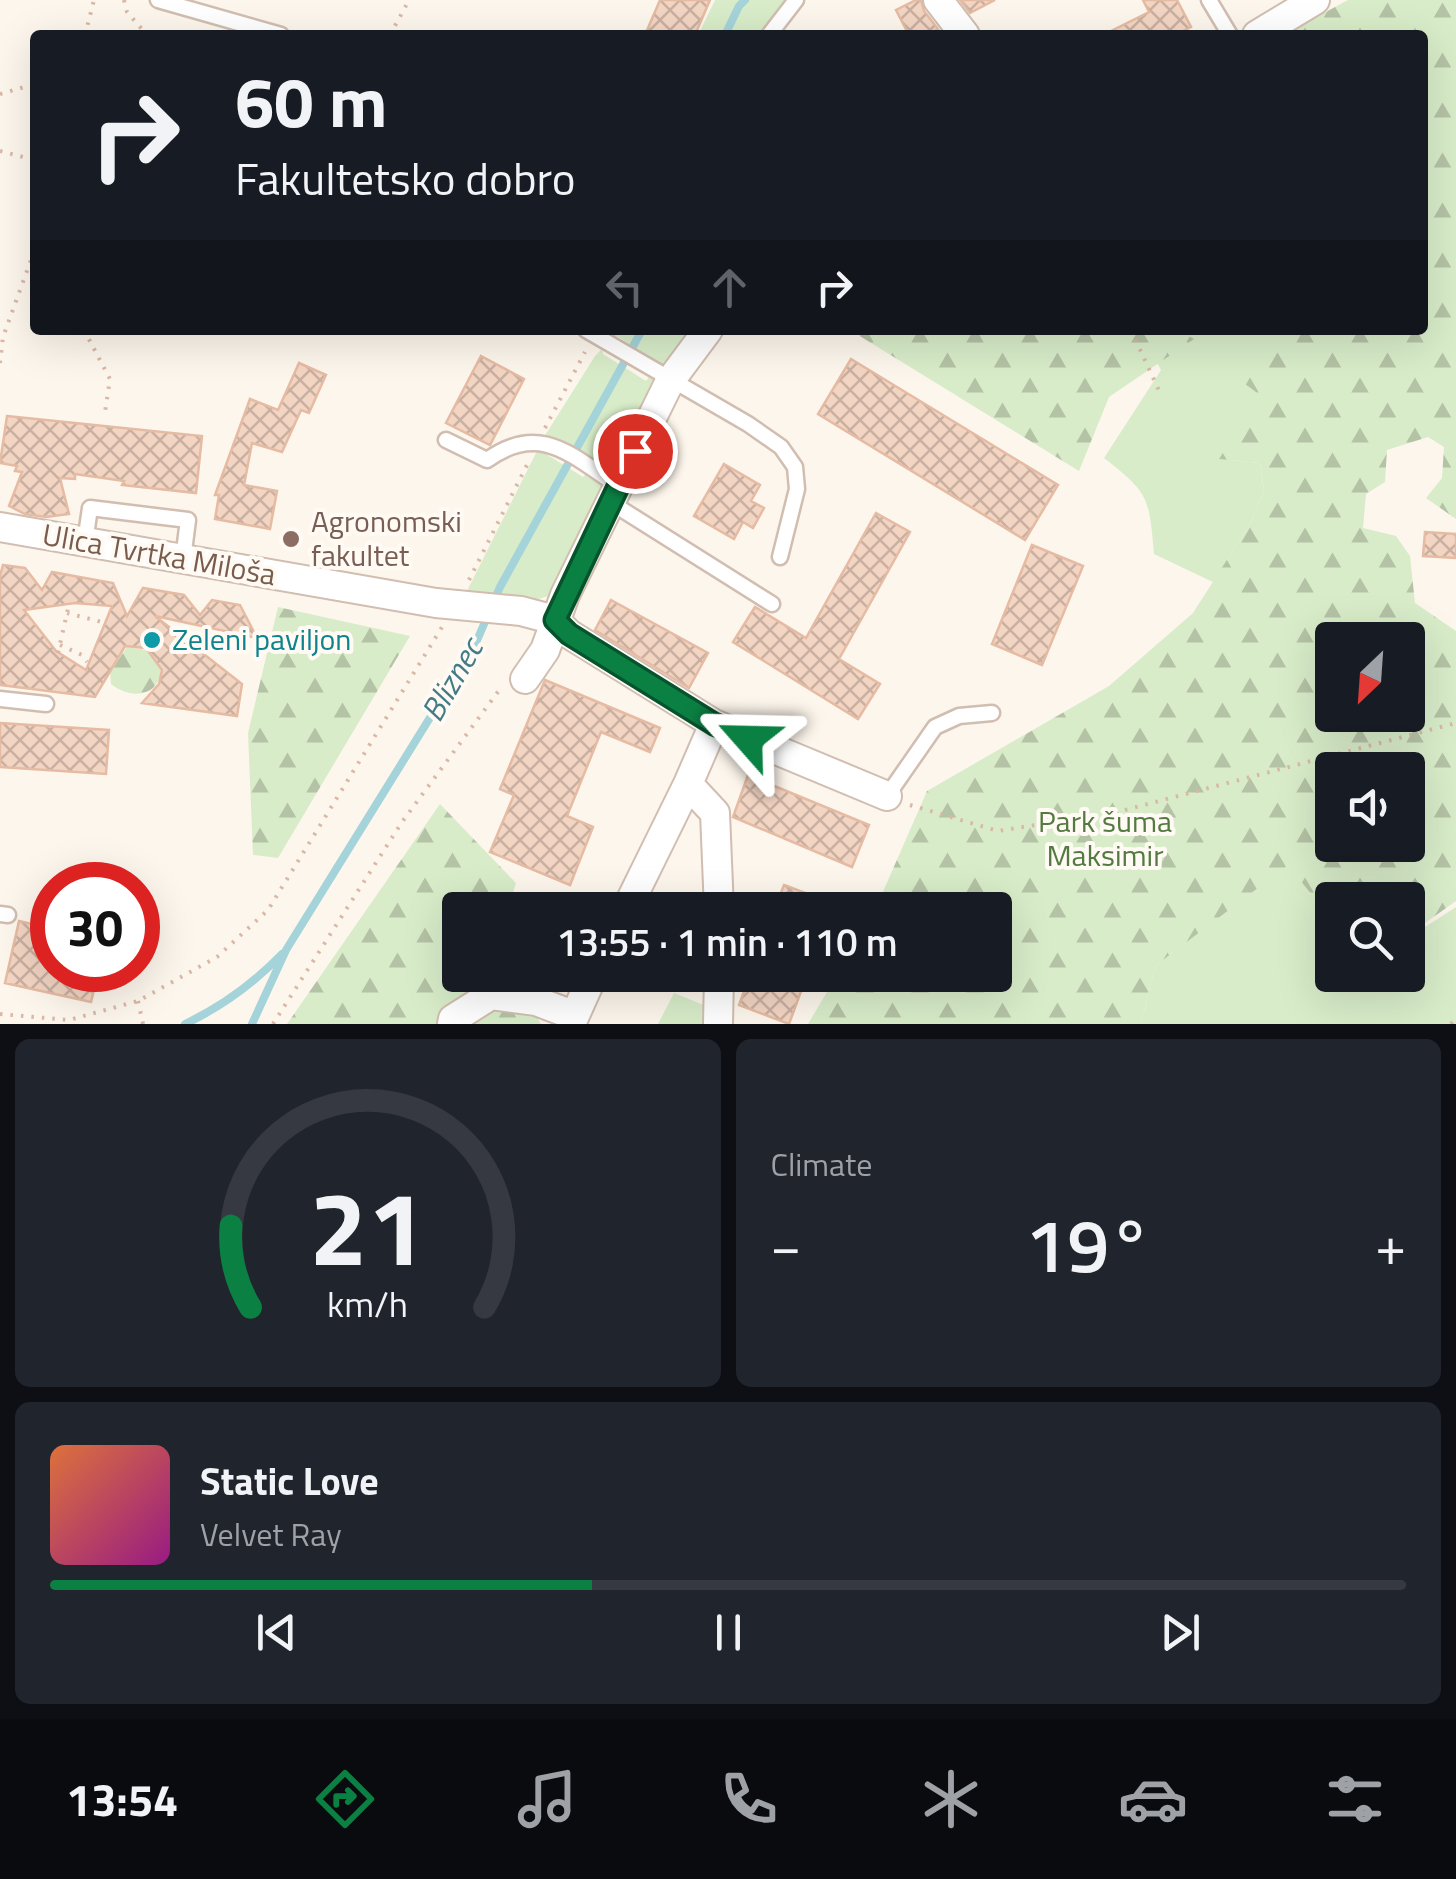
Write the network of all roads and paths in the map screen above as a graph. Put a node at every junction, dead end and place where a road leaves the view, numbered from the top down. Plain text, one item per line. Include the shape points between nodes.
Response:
1 (94, 0) edge
2 (124, 0) edge
3 (158, 0) edge
4 (409, 0) edge
5 (796, 0) edge
6 (938, 0) edge
7 (1209, 0) edge
8 (1315, 0) edge
9 (86, 30) edge
10 (143, 30) edge
11 (263, 30) edge
12 (393, 30) edge
13 (773, 30) edge
14 (961, 30) edge
15 (1227, 30) edge
16 (1265, 30) edge
17 (30, 85) edge
18 (0, 94) edge
19 (0, 151) edge
20 (30, 159) edge
21 (30, 262) edge
22 (87, 335) edge
23 (589, 335) edge
24 (594, 335) edge
25 (703, 335) edge
26 (1133, 335) edge
27 (2, 336) edge
28 (0, 363) edge
29 (660, 376) junction
30 (1161, 394) dead end
31 (105, 412) dead end
32 (446, 440) dead end
33 (538, 442) junction
34 (614, 494) junction
35 (0, 527) edge
36 (85, 542) junction
37 (780, 557) dead end
38 (184, 559) junction
39 (69, 604) dead end
40 (465, 604) junction
41 (772, 604) dead end
42 (67, 612) junction
43 (555, 620) junction
44 (106, 622) dead end
45 (60, 645) junction
46 (58, 653) dead end
47 (87, 662) dead end
48 (525, 679) joint
49 (0, 698) edge
50 (46, 704) dead end
51 (992, 713) dead end
52 (1456, 723) edge
53 (714, 724) junction
54 (688, 784) junction
55 (887, 796) junction
56 (635, 892) edge
57 (719, 892) edge
58 (586, 992) edge
59 (719, 992) edge
60 (138, 1001) junction
61 (0, 1014) edge
62 (1456, 1018) edge
63 (572, 1020) edge
64 (142, 1022) edge
65 (272, 1024) edge
66 (452, 1024) edge
67 (718, 1024) edge
68 (1451, 1024) edge

1 - 9 path
2 - 10 path
3 - 11 lane
4 - 12 path
5 - 13 lane
6 - 14 street
7 - 15 lane
8 - 16 street
17 - 18 path
19 - 20 path
21 - 27 path
22 - 31 path via 110,378
23 - 33 path
24 - 29 lane
25 - 29 street
26 - 30 path
27 - 28 path
29 - 34 street
29 - 37 lane via 759,432 795,468 797,490
32 - 33 lane via 486,460 504,448
33 - 34 lane via 587,466
33 - 40 path
34 - 41 lane
34 - 43 street
35 - 36 street, Ulica Tvrtka Miloša
36 - 38 street, Ulica Tvrtka Miloša
36 - 38 lane via 90,508 188,520
38 - 40 street, Ulica Tvrtka Miloša
39 - 42 path
40 - 43 street, Ulica Tvrtka Miloša
40 - 60 path via 268,910 217,957
42 - 44 path
42 - 45 path
43 - 48 street
43 - 53 street
45 - 46 path
45 - 47 path
48 - 65 path via 506,680 425,790
49 - 50 lane
51 - 55 lane via 958,716 935,727
52 - 55 path via 1121,811 998,832
53 - 54 street
53 - 55 street
54 - 56 street
54 - 57 street via 715,813
58 - 63 street
59 - 67 street
60 - 61 path via 69,1020
60 - 64 path
62 - 68 path
63 - 66 street via 536,1002 491,994

